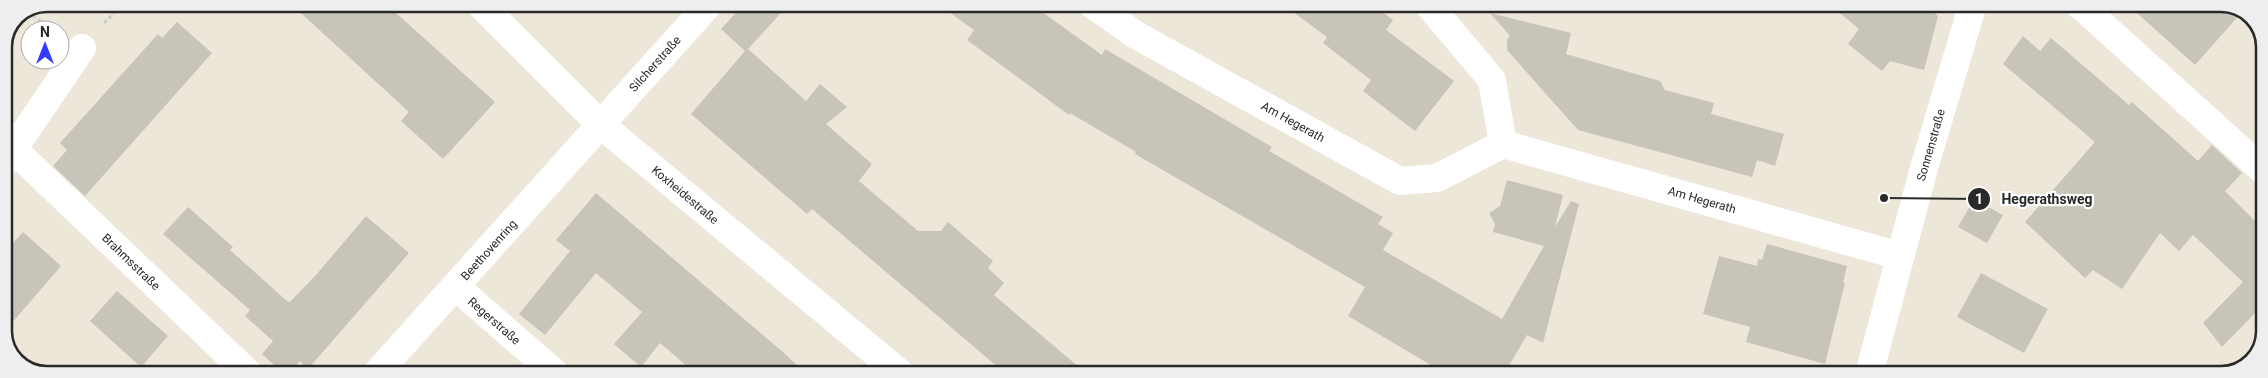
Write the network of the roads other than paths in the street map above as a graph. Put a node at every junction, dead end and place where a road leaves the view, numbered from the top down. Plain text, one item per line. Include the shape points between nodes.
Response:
1 (488, 12) edge
2 (701, 12) edge
3 (1104, 12) edge
4 (1435, 13) edge
5 (1970, 13) edge
6 (2089, 13) edge
7 (82, 48) dead end
8 (600, 124) junction
9 (1503, 144) junction
10 (12, 150) edge
11 (12, 160) edge
12 (2255, 163) edge
13 (1900, 256) junction
14 (456, 288) junction
15 (239, 365) edge
16 (384, 365) edge
17 (546, 365) edge
18 (891, 365) edge
19 (1871, 366) edge

1 - 8 street, Koxheidestraße
2 - 8 street, Silcherstraße
3 - 9 street, Am Hegerath via 1136,35 1400,181 1437,178
4 - 9 street via 1492,80
5 - 13 street, Sonnenstraße
6 - 12 street
7 - 10 street
8 - 14 street, Beethovenring
8 - 18 street, Koxheidestraße
9 - 13 street, Am Hegerath
11 - 15 street, Brahmsstraße
13 - 19 street, Sonnenstraße
14 - 16 street, Beethovenring
14 - 17 street, Regerstraße

